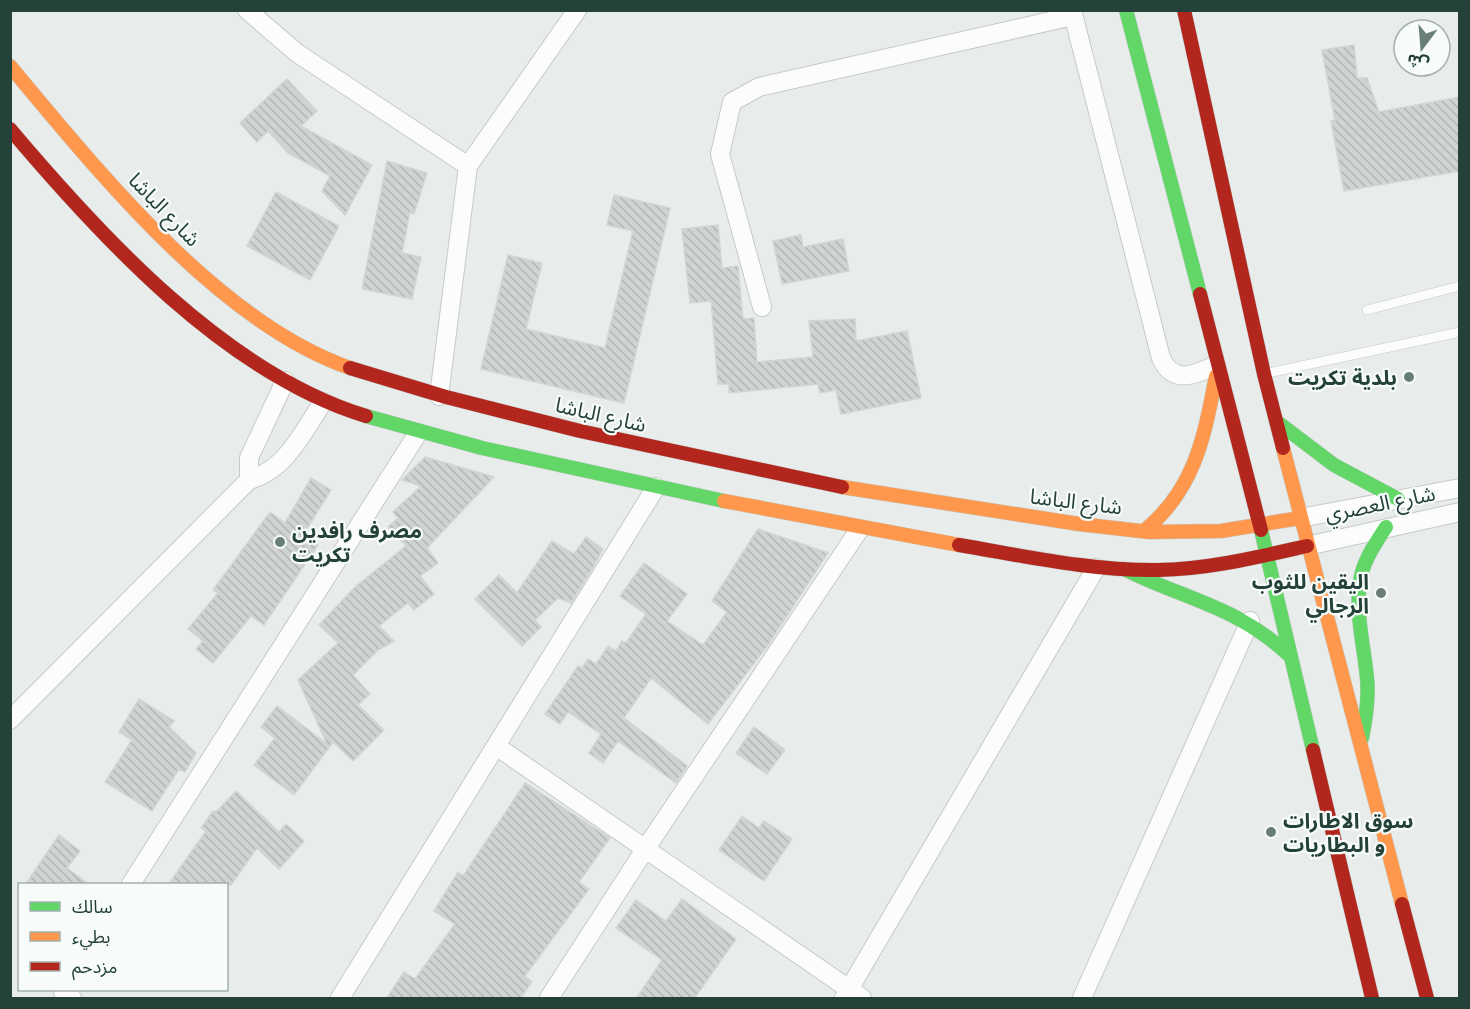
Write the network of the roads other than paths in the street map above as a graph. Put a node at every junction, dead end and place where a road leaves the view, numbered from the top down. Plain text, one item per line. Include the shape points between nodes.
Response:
1 (247, 10) edge
2 (577, 10) edge
3 (1126, 10) edge
4 (1184, 10) edge
5 (1073, 13) edge
6 (10, 66) edge
7 (10, 129) edge
8 (468, 166) junction
9 (1460, 286) edge
10 (762, 307) dead end
11 (1367, 310) dead end
12 (1460, 332) edge
13 (1217, 368) junction
14 (1264, 374) junction
15 (285, 381) junction
16 (439, 396) junction
17 (323, 402) junction
18 (1276, 421) junction
19 (418, 433) junction
20 (249, 480) junction
21 (656, 487) junction
22 (1460, 488) edge
23 (1398, 500) junction
24 (1460, 512) edge
25 (1300, 518) junction
26 (1260, 526) junction
27 (1386, 527) junction
28 (859, 530) junction
29 (1144, 531) junction
30 (1307, 546) junction
31 (1267, 556) junction
32 (1096, 568) junction
33 (1124, 569) junction
34 (1250, 621) junction
35 (1290, 656) junction
36 (10, 720) edge
37 (496, 746) junction
38 (1360, 746) junction
39 (646, 848) junction
40 (132, 883) edge
41 (852, 996) edge
42 (340, 999) edge
43 (549, 999) edge
44 (1082, 999) edge
45 (1372, 999) edge
46 (1427, 999) edge

1 - 8 street via 297,53
2 - 8 street
3 - 13 main road
4 - 14 main road
5 - 10 street via 759,87 732,102 720,154
5 - 13 street via 1161,358 1179,376
6 - 16 main road, شارع الباشا via 133,208 231,297 307,350
7 - 15 main road via 126,254 222,337
8 - 16 street
9 - 11 lane
12 - 14 lane
13 - 26 main road
13 - 29 main road via 1189,479 1172,509
14 - 18 main road
15 - 17 main road
15 - 20 street via 249,458
16 - 29 main road, شارع الباشا via 754,471 949,505
17 - 19 main road
17 - 20 street via 281,464
18 - 23 main road via 1321,458
18 - 25 main road
19 - 21 main road
19 - 40 street
20 - 36 street
21 - 28 main road
21 - 37 street
22 - 23 street, شارع العصري
23 - 25 street, شارع العصري
24 - 27 street, شارع العصري
25 - 26 main road, شارع الباشا
25 - 30 main road
26 - 29 main road, شارع الباشا via 1202,533
26 - 31 main road
27 - 30 street, شارع العصري
27 - 38 main road via 1364,559 1356,597 1369,677 1368,712
28 - 32 main road
28 - 39 street
30 - 31 main road
30 - 38 main road
31 - 33 main road via 1196,568
31 - 35 main road
32 - 33 main road
32 - 41 street
33 - 34 main road
34 - 35 main road
34 - 44 street
35 - 45 main road
37 - 39 street
37 - 42 street
38 - 46 main road
39 - 41 street
39 - 43 street

